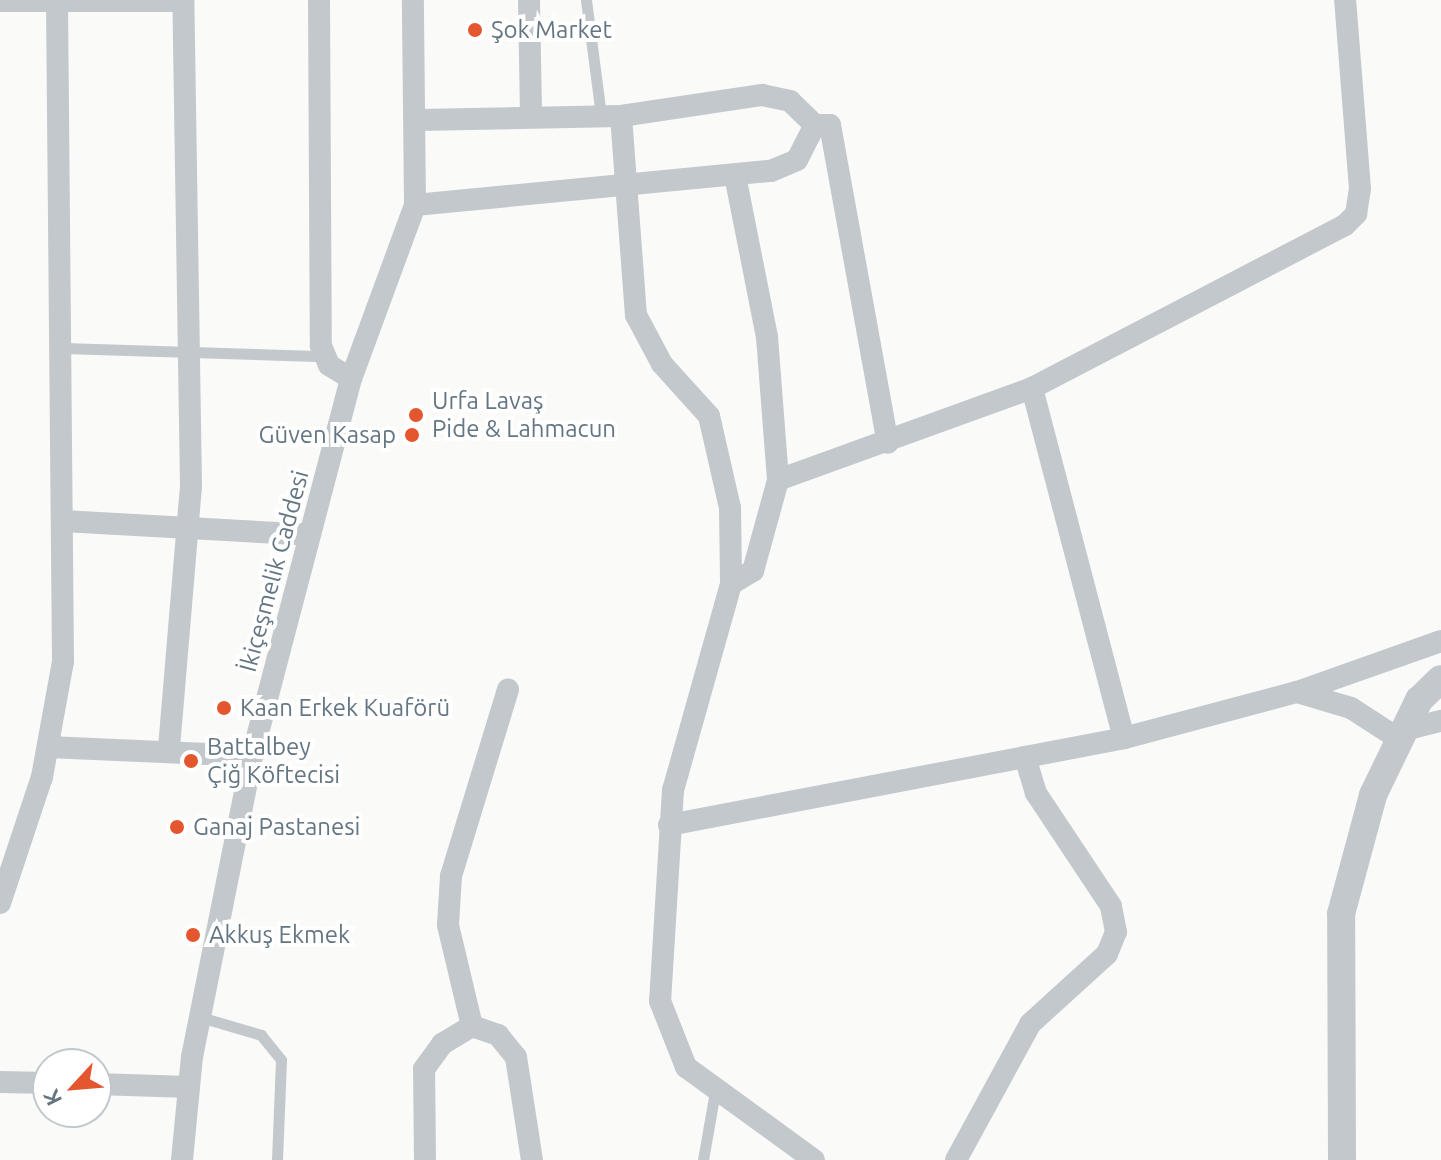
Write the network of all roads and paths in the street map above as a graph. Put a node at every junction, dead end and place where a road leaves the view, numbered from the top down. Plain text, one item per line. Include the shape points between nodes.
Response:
1 (319, 0) edge
2 (413, 0) edge
3 (529, 0) edge
4 (586, 0) edge
5 (1345, 0) edge
6 (0, 1) edge
7 (57, 1) edge
8 (183, 1) edge
9 (531, 113) junction
10 (611, 116) junction
11 (418, 120) junction
12 (815, 125) junction
13 (735, 176) junction
14 (627, 187) junction
15 (415, 205) junction
16 (63, 348) junction
17 (189, 351) junction
18 (324, 356) junction
19 (351, 379) junction
20 (1032, 388) junction
21 (888, 443) junction
22 (778, 480) junction
23 (63, 521) junction
24 (189, 523) junction
25 (310, 535) junction
26 (731, 584) junction
27 (1441, 641) edge
28 (1441, 679) edge
29 (508, 690) dead end
30 (1297, 692) junction
31 (1441, 721) edge
32 (1402, 734) junction
33 (1124, 738) junction
34 (48, 747) junction
35 (169, 748) junction
36 (252, 756) junction
37 (1025, 757) junction
38 (669, 825) junction
39 (0, 903) edge
40 (200, 1017) junction
41 (472, 1026) junction
42 (0, 1082) edge
43 (32, 1083) edge
44 (112, 1085) edge
45 (189, 1087) junction
46 (715, 1091) junction
47 (182, 1160) edge
48 (277, 1160) edge
49 (425, 1160) edge
50 (532, 1160) edge
51 (703, 1160) edge
52 (814, 1160) edge
53 (956, 1160) edge
54 (1342, 1160) edge

1 - 18 street
2 - 11 street, İkiçeşmelik Caddesi
3 - 9 street
4 - 10 lane
5 - 20 street via 1359,145 1356,214 1312,245
6 - 7 street
7 - 8 street
7 - 16 street
8 - 17 street
9 - 10 street
9 - 11 street
10 - 12 street via 762,95 790,101
10 - 14 street
11 - 15 street, İkiçeşmelik Caddesi
12 - 13 street via 797,160
12 - 21 street via 834,129
13 - 14 street
13 - 22 street via 767,337
14 - 15 street
14 - 26 street via 636,315 662,364 709,416 730,508
15 - 19 street, İkiçeşmelik Caddesi
16 - 17 lane
16 - 23 street
17 - 18 lane
17 - 24 street
18 - 19 street
19 - 25 street, İkiçeşmelik Caddesi
20 - 21 street
20 - 33 street
21 - 22 street
22 - 26 street via 753,571
23 - 24 street
23 - 34 street via 63,662
24 - 25 street
24 - 35 street
25 - 36 street, İkiçeşmelik Caddesi
26 - 38 street
27 - 30 street
28 - 32 street via 1419,700
29 - 41 street via 451,876 448,925
30 - 32 street via 1351,708
30 - 33 street
31 - 32 street
32 - 54 street via 1373,795 1341,914
33 - 37 street
34 - 35 street
34 - 39 street
35 - 36 street
36 - 40 street, İkiçeşmelik Caddesi
37 - 38 street
37 - 53 street via 1036,793 1111,906 1116,932 1107,954 1030,1024
38 - 46 street via 660,1001 686,1067
40 - 45 street, İkiçeşmelik Caddesi
40 - 48 lane via 261,1035 281,1060
41 - 49 street via 442,1044 424,1069
41 - 50 street via 498,1035 516,1057
42 - 43 street
44 - 45 street
45 - 47 street, İkiçeşmelik Caddesi
46 - 51 lane
46 - 52 street

